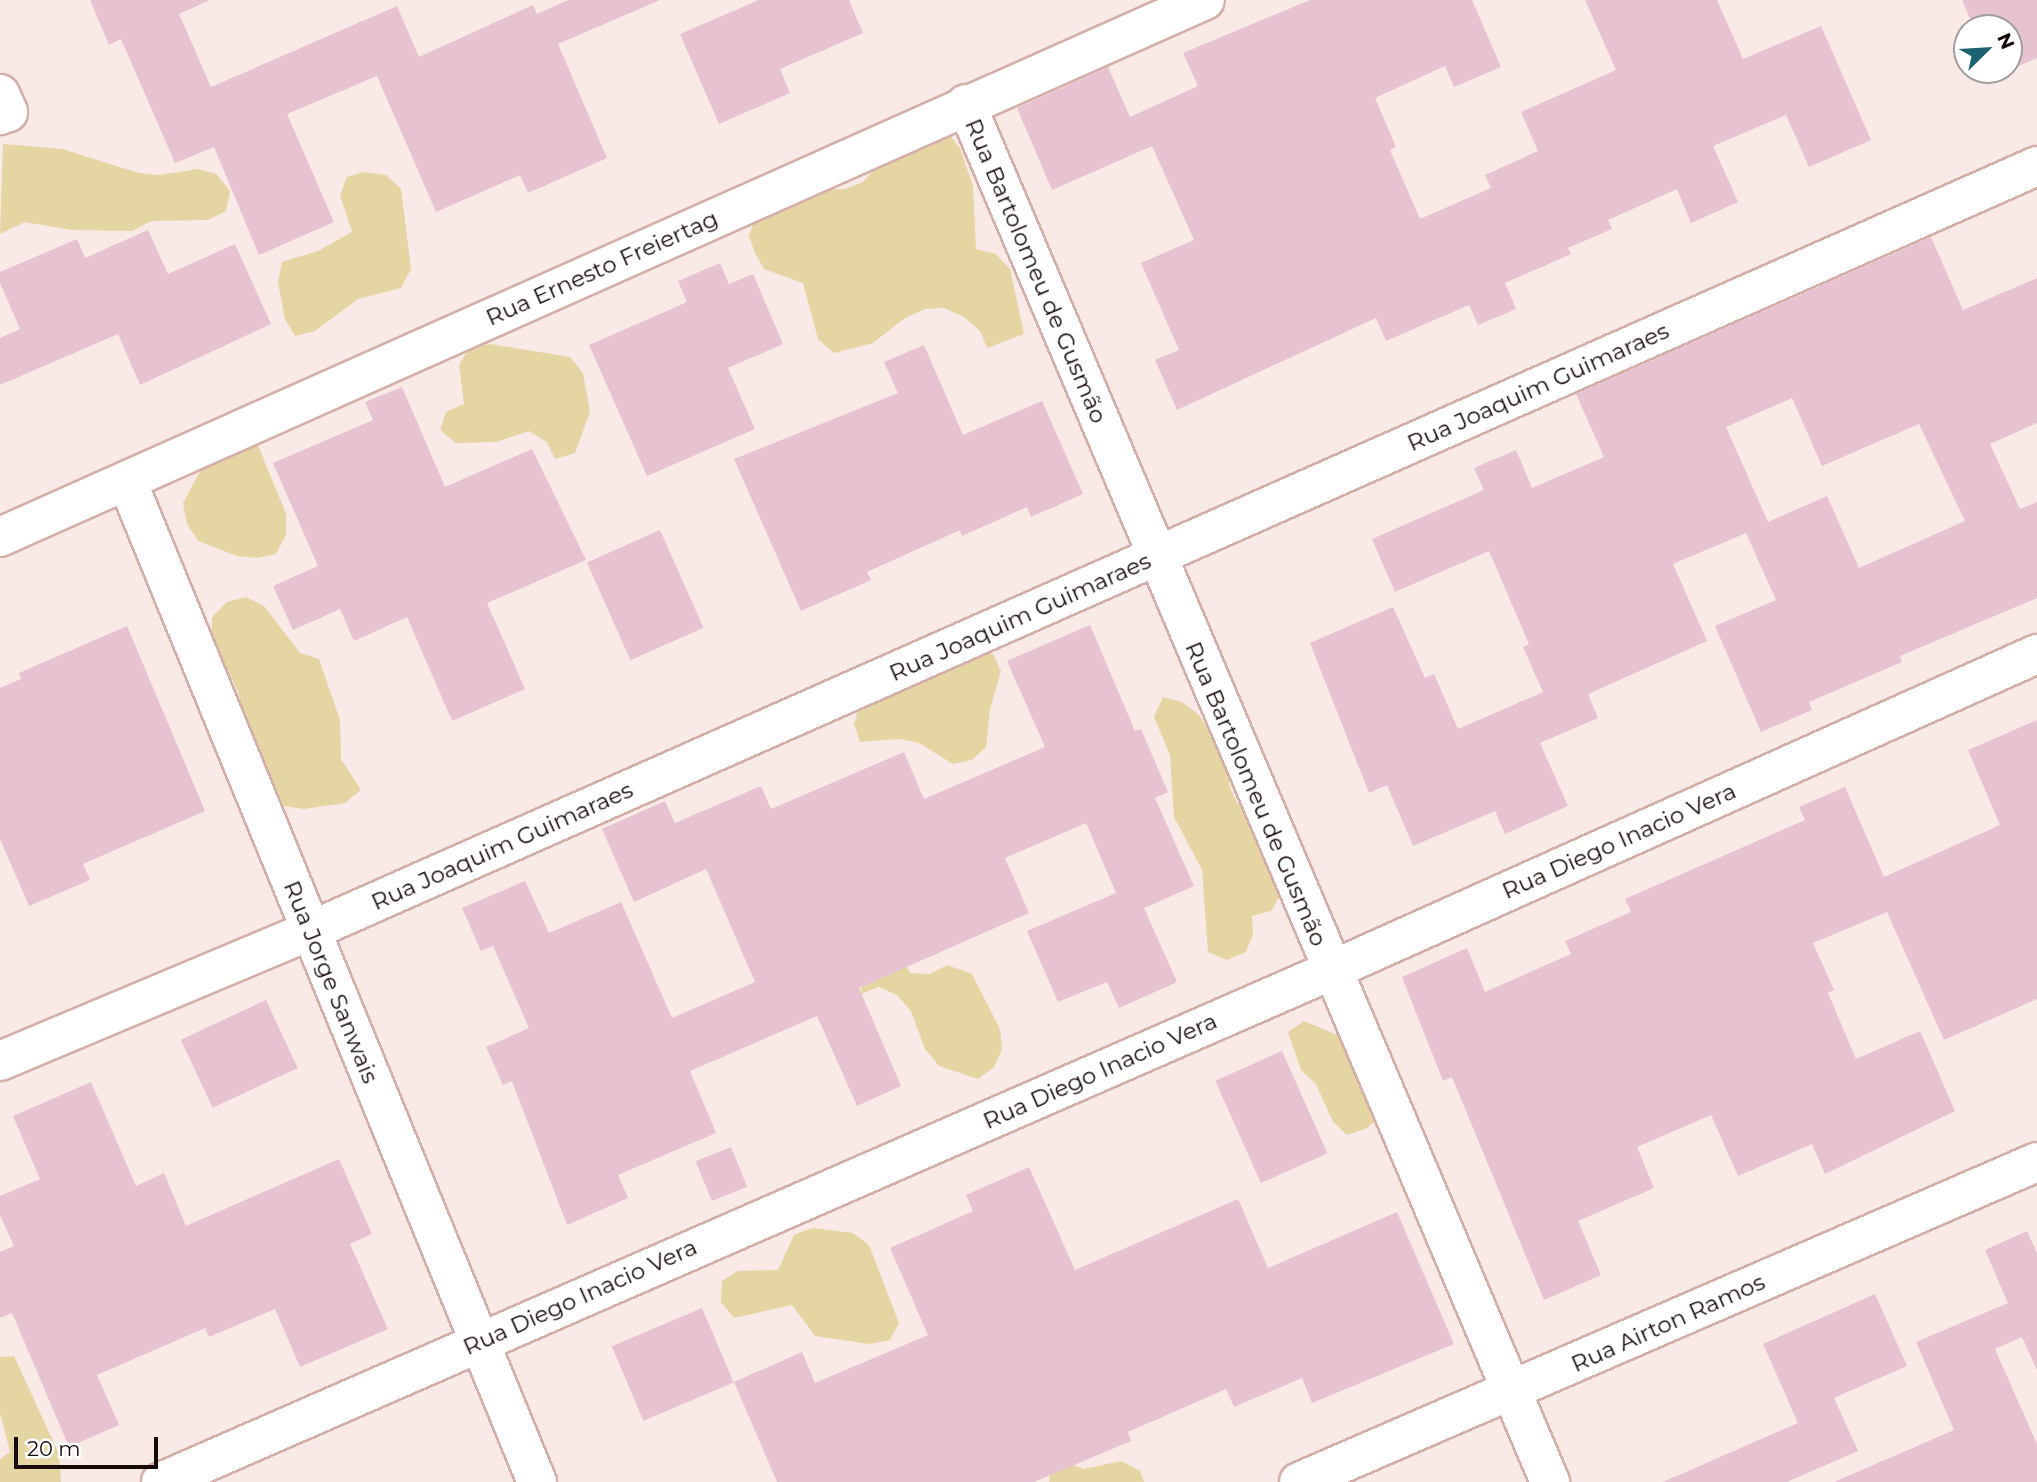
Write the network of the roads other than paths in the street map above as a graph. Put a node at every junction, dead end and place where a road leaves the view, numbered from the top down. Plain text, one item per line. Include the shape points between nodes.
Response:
1 (1205, 0) edge
2 (0, 94) edge
3 (966, 104) junction
4 (0, 115) edge
5 (2037, 166) edge
6 (127, 481) junction
7 (0, 537) edge
8 (1156, 557) junction
9 (2037, 654) edge
10 (310, 931) junction
11 (1330, 971) junction
12 (0, 1061) edge
13 (2037, 1162) edge
14 (478, 1342) junction
15 (1513, 1391) junction
16 (161, 1482) edge
17 (537, 1482) edge
18 (1299, 1482) edge
19 (1550, 1482) edge

1 - 3 street, Rua Ernesto Freiertag
2 - 4 street via 8,112
3 - 6 street, Rua Ernesto Freiertag
3 - 8 street, Rua Bartolomeu de Gusmão
5 - 8 street, Rua Joaquim Guimaraes
6 - 7 street, Rua Ernesto Freiertag
6 - 10 street, Rua Jorge Sanwais
8 - 10 street, Rua Joaquim Guimaraes
8 - 11 street, Rua Bartolomeu de Gusmão
9 - 11 street, Rua Diego Inacio Vera
10 - 12 street, Rua Joaquim Guimaraes
10 - 14 street, Rua Jorge Sanwais
11 - 14 street, Rua Diego Inacio Vera
11 - 15 street, Rua Bartolomeu de Gusmão
13 - 15 street, Rua Airton Ramos
14 - 16 street, Rua Diego Inacio Vera
14 - 17 street, Rua Jorge Sanwais
15 - 18 street, Rua Airton Ramos
15 - 19 street, Rua Bartolomeu de Gusmão

